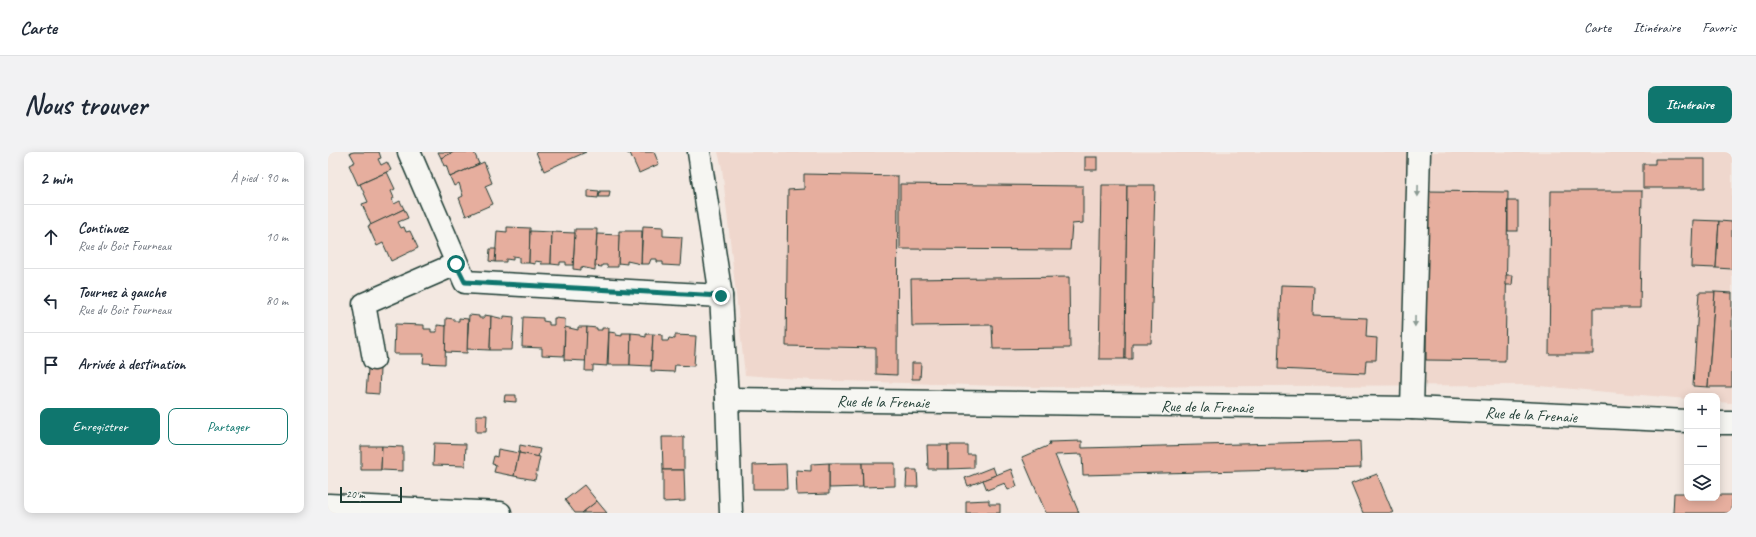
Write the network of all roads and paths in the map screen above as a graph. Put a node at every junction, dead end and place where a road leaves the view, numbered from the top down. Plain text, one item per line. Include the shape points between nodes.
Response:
1 (409, 152) edge
2 (699, 152) edge
3 (1419, 152) edge
4 (456, 264) junction
5 (721, 296) junction
6 (374, 359) dead end
7 (727, 399) junction
8 (1412, 408) junction
9 (1684, 421) edge
10 (1720, 423) edge
11 (1732, 423) edge
12 (328, 505) edge
13 (369, 509) edge
14 (500, 513) edge
15 (731, 513) edge

1 - 4 street
2 - 5 street
3 -> 8 street
4 - 5 street via 465,282
4 - 6 street via 364,304
5 - 7 street
7 - 8 street, Rue de la Frenaie
7 - 15 street
8 - 9 street, Rue de la Frenaie
10 - 11 street
12 - 13 street
13 - 14 street

